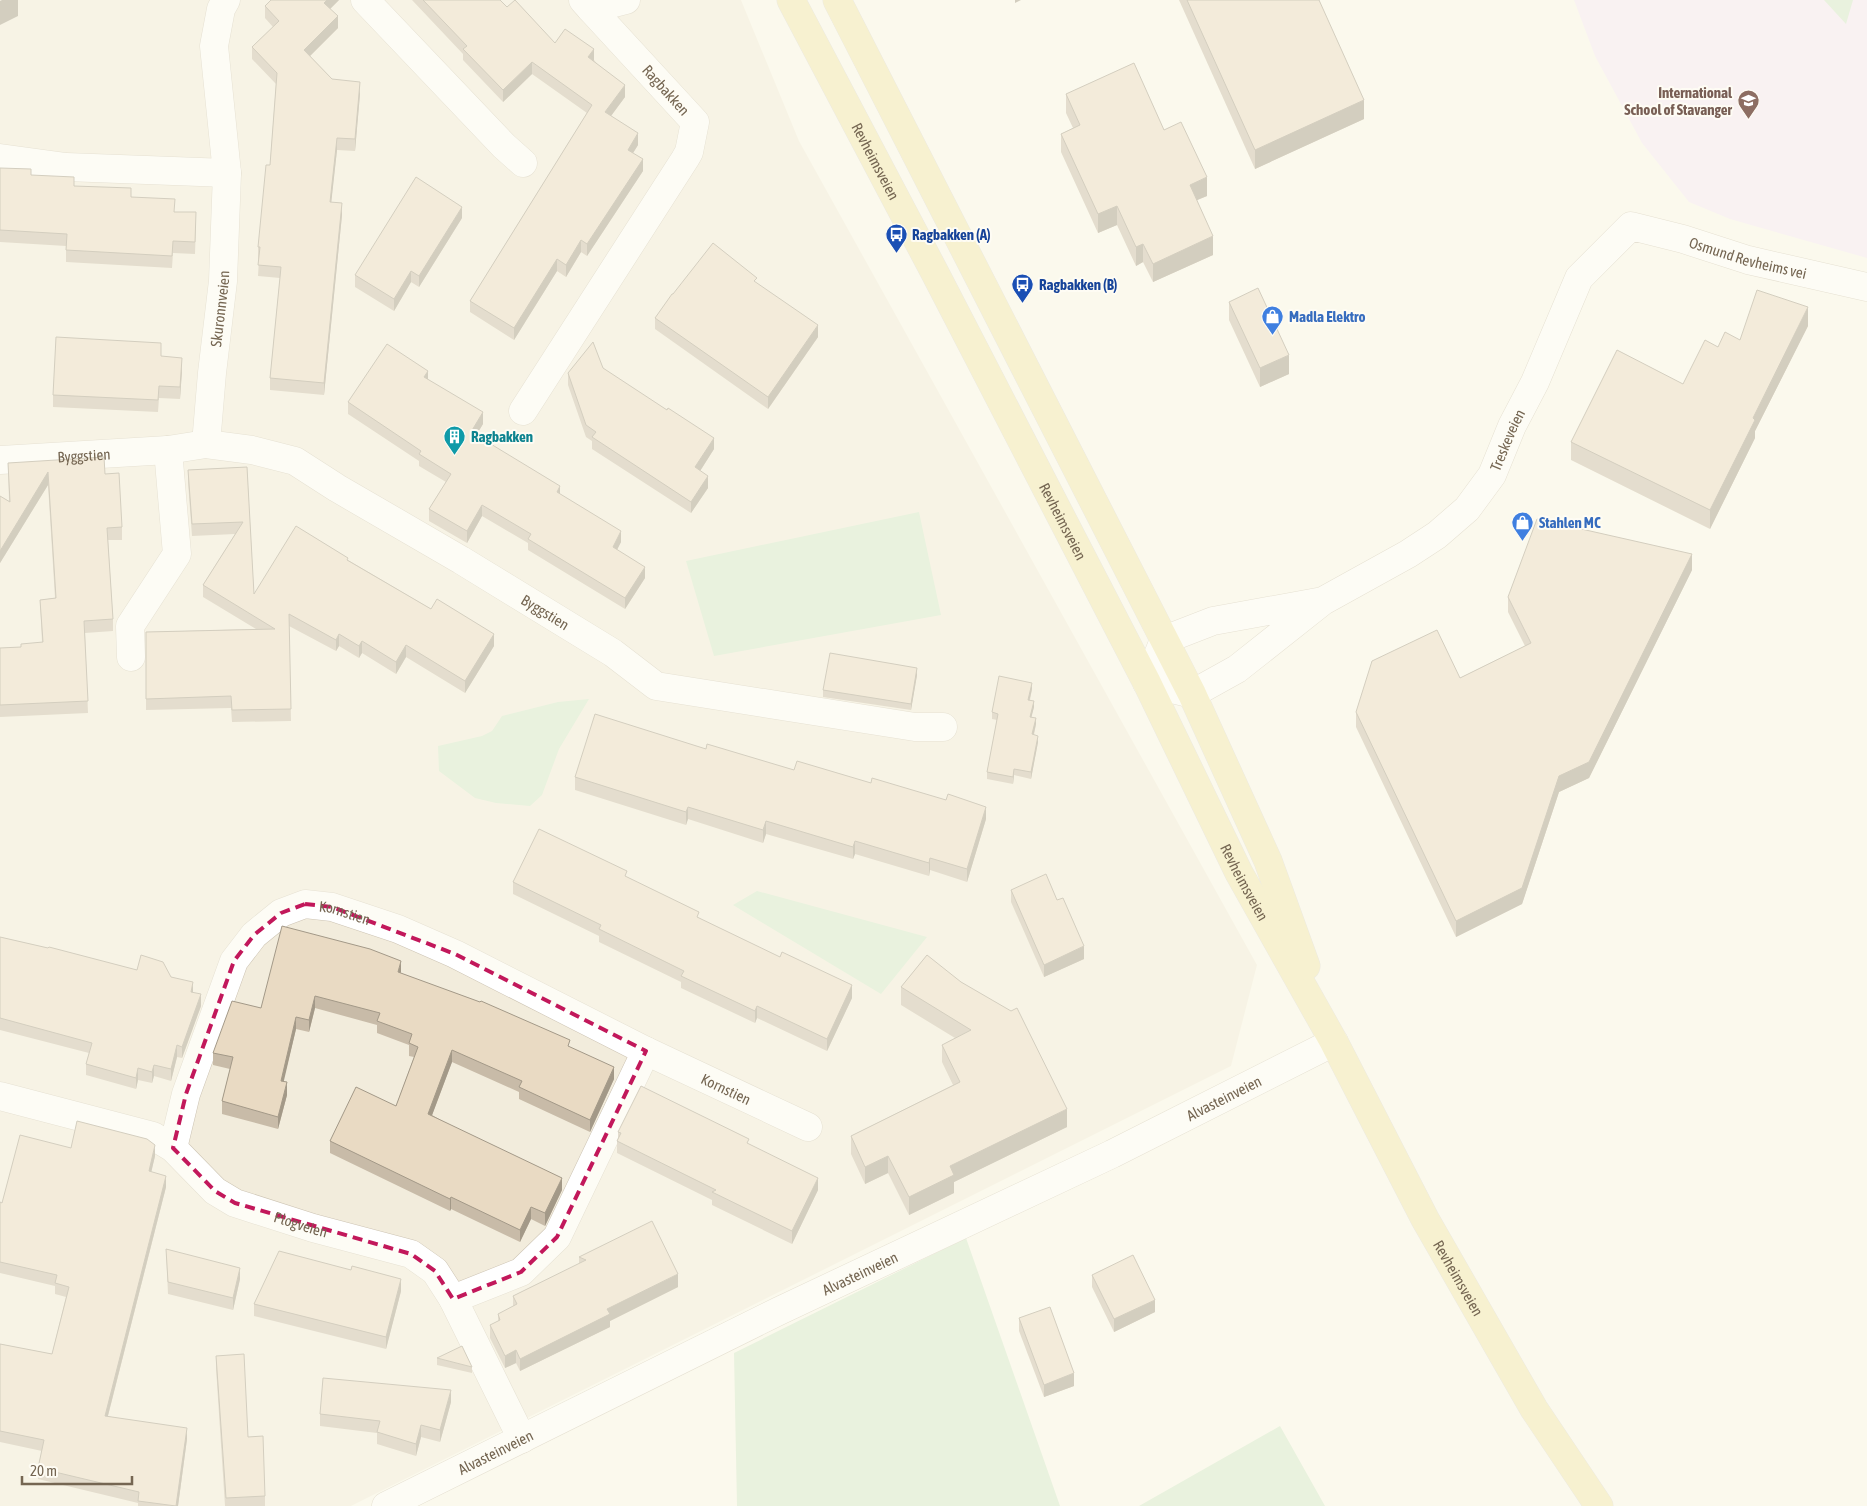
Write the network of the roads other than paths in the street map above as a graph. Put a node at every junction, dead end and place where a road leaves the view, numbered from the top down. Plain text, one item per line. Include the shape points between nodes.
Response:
1 (226, 0) edge
2 (365, 0) edge
3 (626, 0) edge
4 (791, 0) edge
5 (837, 0) edge
6 (587, 4) edge
7 (0, 158) edge
8 (523, 164) dead end
9 (227, 174) junction
10 (1631, 226) joint
11 (1867, 288) edge
12 (523, 411) dead end
13 (206, 444) junction
14 (168, 450) junction
15 (0, 460) edge
16 (1323, 601) junction
17 (1164, 640) junction
18 (130, 657) dead end
19 (1147, 683) junction
20 (1192, 694) junction
21 (943, 727) dead end
22 (1334, 1042) junction
23 (646, 1051) junction
24 (0, 1096) edge
25 (808, 1127) dead end
26 (173, 1148) junction
27 (453, 1299) junction
28 (522, 1439) junction
29 (386, 1506) edge
30 (1599, 1506) edge

1 - 9 street, Skuronnveien via 221,9 214,46
2 - 8 street
3 - 6 street, Ragbakken
4 - 19 main road, Revheimsveien
5 - 17 main road, Revheimsveien
6 - 12 street, Ragbakken via 695,122 685,159
7 - 9 street via 66,167
9 - 13 street, Skuronnveien via 223,281
10 - 11 street, Osmund Revheims vei via 1748,260
10 - 16 street, Treskeveien via 1579,278 1492,475 1467,508 1430,540
13 - 14 street, Byggstien
13 - 21 street, Byggstien via 252,450 295,461 613,652 656,686 915,727
14 - 15 street, Byggstien
14 - 18 street via 177,554 130,626
16 - 17 street, Treskeveien via 1213,621
16 - 20 street, Treskeveien via 1237,669
17 - 19 street
17 - 20 main road, Revheimsveien
19 - 20 street
19 - 22 main road, Revheimsveien via 1239,873
20 - 22 main road, Revheimsveien via 1268,861
22 - 28 street, Alvasteinveien via 1112,1154 780,1311
22 - 30 main road, Revheimsveien via 1430,1228 1534,1409
23 - 25 street, Kornstien
23 - 26 street, Kornstien via 446,950 332,907 305,904 281,913 254,935 234,961 186,1094
23 - 27 street via 557,1237 521,1272
24 - 26 street, Plogveien via 153,1136
26 - 27 street, Plogveien via 215,1191 235,1203 411,1254 435,1271
27 - 28 street, Plogveien
28 - 29 street, Alvasteinveien

